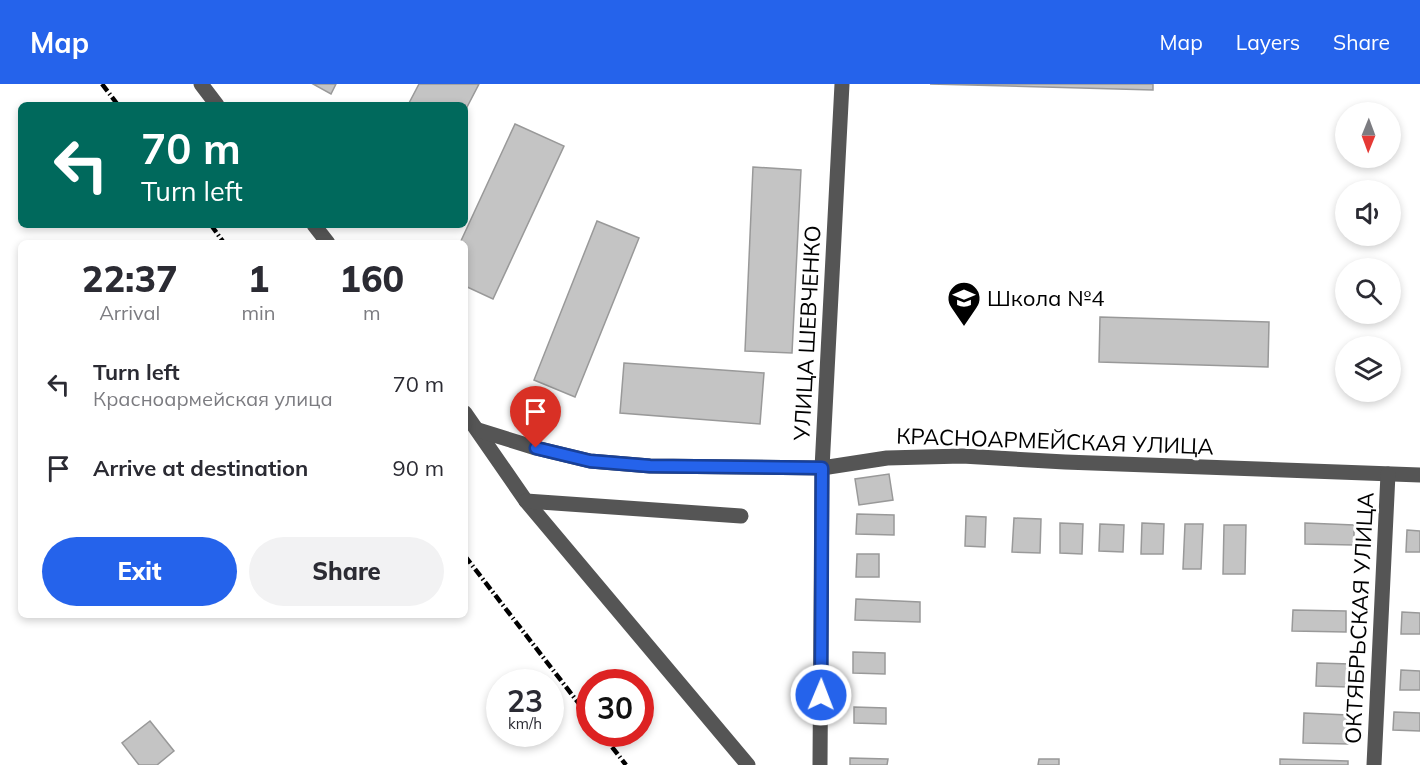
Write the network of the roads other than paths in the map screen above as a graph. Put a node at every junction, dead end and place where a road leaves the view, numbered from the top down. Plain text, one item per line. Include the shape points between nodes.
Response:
1 (201, 84) edge
2 (842, 84) edge
3 (215, 102) edge
4 (316, 228) edge
5 (326, 240) edge
6 (468, 417) edge
7 (478, 430) junction
8 (822, 468) junction
9 (1388, 474) junction
10 (1420, 475) edge
11 (526, 501) junction
12 (741, 516) dead end
13 (748, 765) edge
14 (820, 765) edge
15 (1374, 765) edge

1 - 3 street
2 - 8 street, УЛИЦА ШЕВЧЕНКО
4 - 5 street
6 - 7 street
7 - 8 street, КРАСНОАРМЕЙСКАЯ УЛИЦА via 590,461 650,466
7 - 11 street
8 - 9 street, КРАСНОАРМЕЙСКАЯ УЛИЦА via 887,458 962,456
8 - 14 street, УЛИЦА ШЕВЧЕНКО
9 - 10 street, КРАСНОАРМЕЙСКАЯ УЛИЦА
9 - 15 street, ОКТЯБРЬСКАЯ УЛИЦА
11 - 12 street
11 - 13 street

